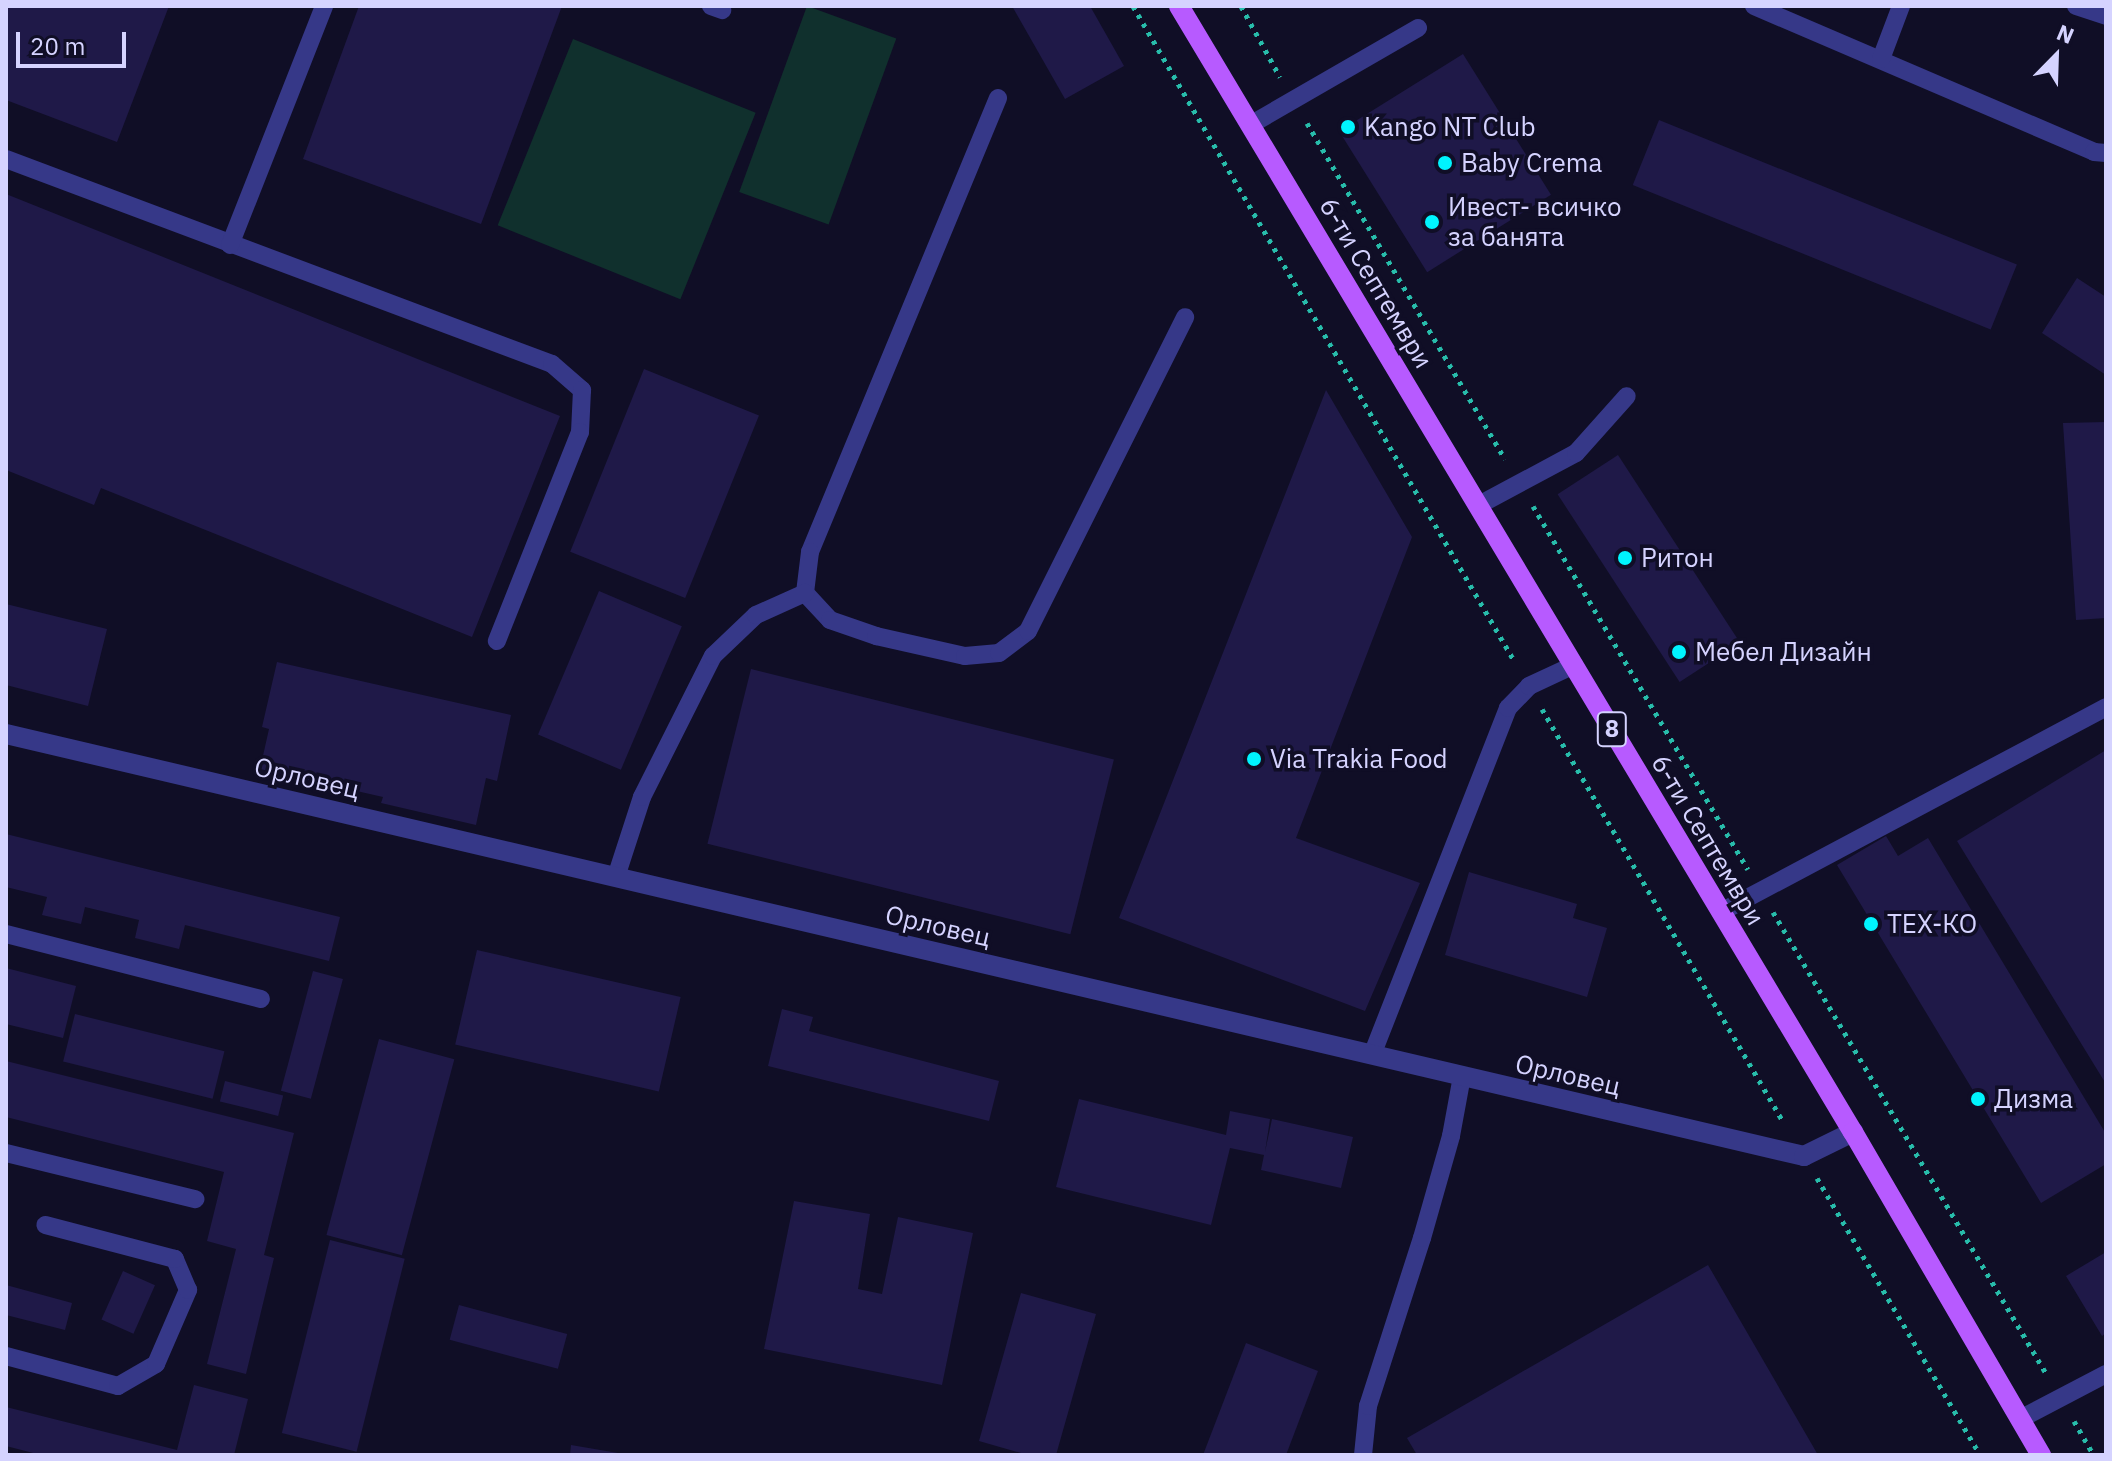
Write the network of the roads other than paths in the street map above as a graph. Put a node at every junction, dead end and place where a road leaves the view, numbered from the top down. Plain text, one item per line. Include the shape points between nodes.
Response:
1 (324, 6) edge
2 (1179, 6) edge
3 (1754, 6) edge
4 (1901, 6) edge
5 (2076, 6) edge
6 (2106, 16) edge
7 (1418, 28) dead end
8 (1881, 59) junction
9 (998, 98) dead end
10 (1250, 125) junction
11 (2106, 153) edge
12 (6, 159) edge
13 (230, 245) junction
14 (1185, 317) dead end
15 (1627, 396) dead end
16 (1479, 505) junction
17 (805, 593) junction
18 (497, 641) dead end
19 (1574, 665) junction
20 (2106, 707) edge
21 (6, 734) edge
22 (616, 877) junction
23 (1721, 912) junction
24 (6, 934) edge
25 (261, 999) dead end
26 (1372, 1055) junction
27 (1462, 1076) junction
28 (1853, 1132) junction
29 (6, 1153) edge
30 (195, 1199) dead end
31 (45, 1225) dead end
32 (6, 1356) edge
33 (2106, 1374) edge
34 (2020, 1419) junction
35 (1363, 1455) edge
36 (2041, 1455) edge

1 - 13 lane
2 - 10 main road, 6-ти Септември / 8
3 - 8 lane
4 - 8 lane
5 - 6 lane
7 - 10 lane
8 - 11 lane
9 - 17 lane via 810,552
10 - 16 main road, 6-ти Септември / 8
12 - 13 lane
13 - 18 lane via 552,364 582,390 580,432
14 - 17 lane via 1028,631 999,653 965,656 876,636 830,620
15 - 16 lane via 1576,453
16 - 19 main road, 6-ти Септември / 8
17 - 22 lane via 756,615 713,656 642,797
19 - 23 main road, 6-ти Септември / 8
19 - 26 lane via 1529,686 1508,708
20 - 23 lane
21 - 22 street, Орловец
22 - 26 street, Орловец
23 - 28 main road, 6-ти Септември / 8
24 - 25 lane
26 - 27 street, Орловец
27 - 28 street, Орловец via 1804,1156
27 - 35 lane via 1422,1238 1368,1406
28 - 34 main road, 6-ти Септември / 8
29 - 30 lane
31 - 32 lane via 175,1259 188,1290 156,1364 118,1386
33 - 34 lane
34 - 36 main road, 6-ти Септември / 8

